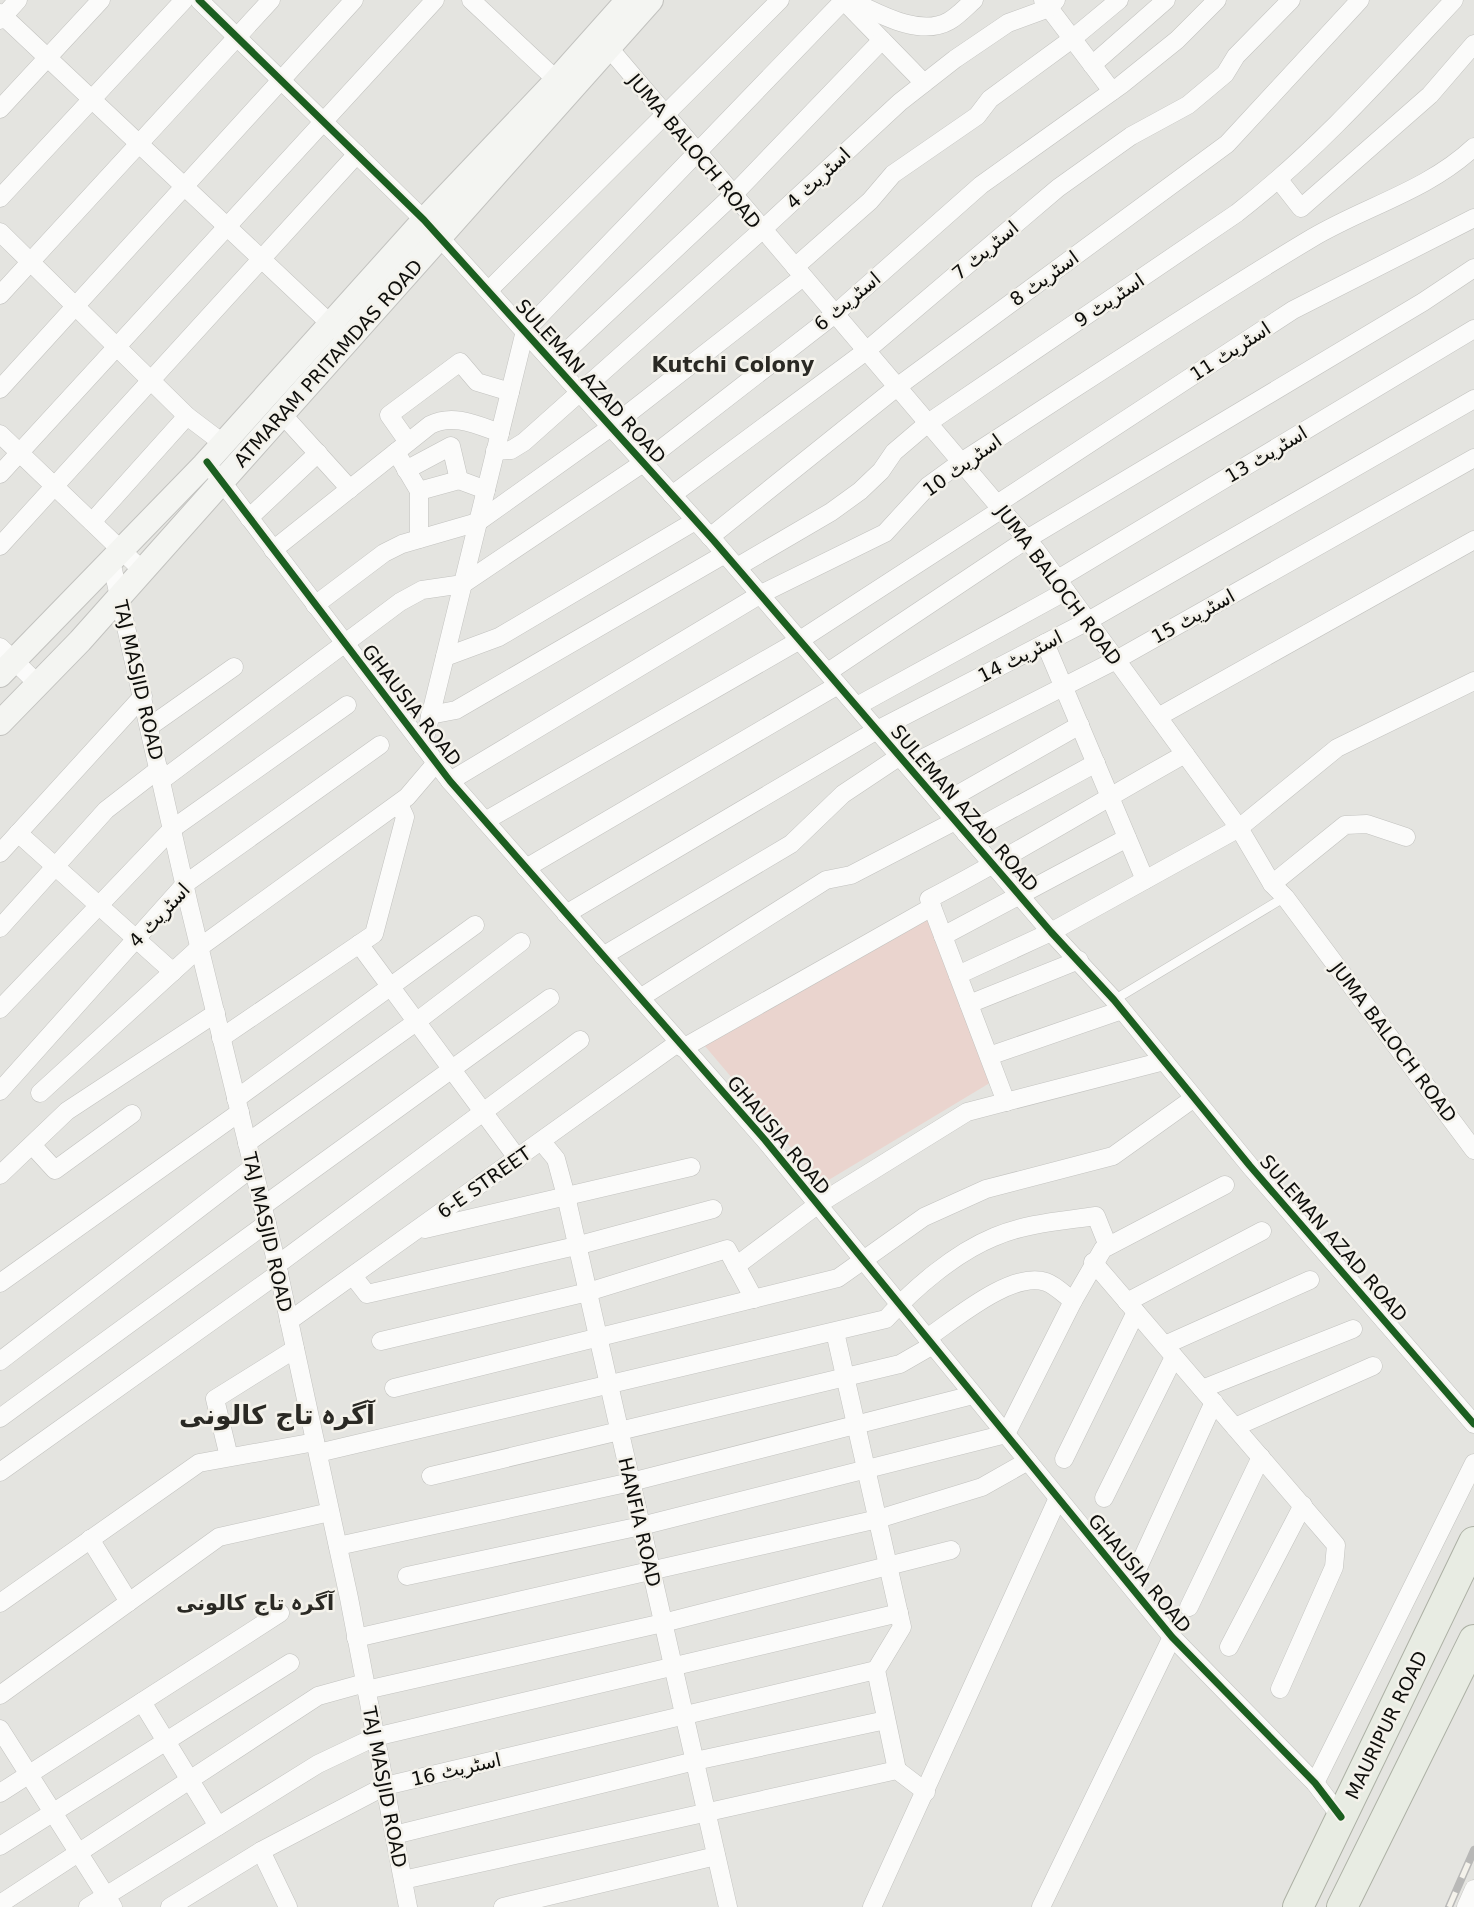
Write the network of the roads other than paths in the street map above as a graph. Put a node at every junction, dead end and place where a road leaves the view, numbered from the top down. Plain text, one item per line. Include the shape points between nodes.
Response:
1 (18, 0) edge
2 (101, 0) edge
3 (184, 0) edge
4 (199, 0) edge
5 (271, 0) edge
6 (354, 0) edge
7 (435, 0) edge
8 (471, 0) edge
9 (628, 0) edge
10 (651, 0) edge
11 (780, 0) edge
12 (844, 0) edge
13 (850, 0) edge
14 (974, 0) edge
15 (1119, 0) edge
16 (1166, 0) edge
17 (1217, 0) edge
18 (1291, 0) edge
19 (1360, 0) edge
20 (1454, 0) edge
21 (1049, 3) edge
22 (1, 16) edge
23 (237, 37) junction
24 (1072, 39) junction
25 (882, 40) junction
26 (1474, 44) edge
27 (609, 48) junction
28 (48, 57) junction
29 (1092, 65) junction
30 (281, 80) junction
31 (924, 83) junction
32 (563, 86) junction
33 (1112, 91) junction
34 (92, 98) junction
35 (0, 109) edge
36 (666, 117) junction
37 (325, 122) junction
38 (138, 144) junction
39 (1474, 147) edge
40 (698, 154) junction
41 (356, 155) junction
42 (1279, 180) junction
43 (183, 187) junction
44 (733, 195) junction
45 (0, 198) edge
46 (1474, 218) edge
47 (432, 228) junction
48 (227, 229) junction
49 (762, 230) junction
50 (0, 232) edge
51 (261, 258) junction
52 (30, 262) junction
53 (1474, 268) edge
54 (799, 272) junction
55 (489, 290) junction
56 (0, 295) edge
57 (74, 307) junction
58 (835, 314) junction
59 (1474, 329) edge
60 (525, 331) junction
61 (340, 333) junction
62 (117, 348) junction
63 (866, 351) junction
64 (554, 363) junction
65 (150, 380) junction
66 (897, 387) junction
67 (0, 389) edge
68 (510, 392) junction
69 (580, 393) junction
70 (1474, 399) edge
71 (282, 414) junction
72 (187, 416) junction
73 (928, 423) junction
74 (611, 427) junction
75 (500, 433) junction
76 (0, 434) edge
77 (224, 444) junction
78 (402, 447) junction
79 (19, 452) junction
80 (495, 452) junction
81 (318, 453) junction
82 (1474, 458) edge
83 (961, 462) junction
84 (643, 463) junction
85 (406, 470) junction
86 (214, 472) junction
87 (0, 474) edge
88 (459, 480) junction
89 (54, 485) junction
90 (350, 489) junction
91 (486, 490) junction
92 (418, 491) junction
93 (672, 495) junction
94 (999, 507) junction
95 (248, 519) junction
96 (695, 521) junction
97 (92, 522) junction
98 (478, 522) junction
99 (710, 537) junction
100 (419, 539) junction
101 (1027, 539) junction
102 (1474, 540) edge
103 (0, 546) edge
104 (273, 550) junction
105 (116, 555) junction
106 (731, 560) junction
107 (143, 571) junction
108 (463, 584) junction
109 (1062, 585) junction
110 (761, 594) junction
111 (120, 597) junction
112 (315, 605) junction
113 (1088, 621) junction
114 (800, 639) junction
115 (1045, 643) junction
116 (345, 645) junction
117 (444, 657) junction
118 (1116, 660) junction
119 (5, 661) edge
120 (234, 667) dead end
121 (833, 679) junction
122 (1474, 681) edge
123 (38, 684) junction
124 (1063, 686) junction
125 (143, 696) junction
126 (347, 705) dead end
127 (857, 706) junction
128 (430, 715) junction
129 (1158, 717) junction
130 (0, 723) edge
131 (1080, 725) junction
132 (149, 727) junction
133 (877, 730) junction
134 (380, 745) dead end
135 (423, 746) junction
136 (1185, 754) junction
137 (904, 761) junction
138 (1096, 763) junction
139 (436, 764) junction
140 (160, 774) junction
141 (450, 781) junction
142 (1110, 796) junction
143 (399, 804) junction
144 (941, 804) junction
145 (485, 821) junction
146 (961, 827) junction
147 (1239, 828) junction
148 (172, 829) junction
149 (18, 833) junction
150 (1406, 837) dead end
151 (1127, 838) junction
152 (0, 853) edge
153 (994, 866) junction
154 (54, 867) junction
155 (526, 868) junction
156 (1145, 880) junction
157 (185, 884) junction
158 (1272, 884) junction
159 (1021, 897) junction
160 (1285, 897) junction
161 (932, 906) junction
162 (98, 907) junction
163 (566, 914) junction
164 (475, 925) dead end
165 (0, 928) edge
166 (1051, 932) junction
167 (943, 936) junction
168 (137, 938) junction
169 (521, 942) dead end
170 (359, 944) junction
171 (200, 947) junction
172 (603, 956) junction
173 (1079, 960) junction
174 (173, 972) junction
175 (958, 975) junction
176 (390, 987) junction
177 (550, 998) dead end
178 (640, 998) junction
179 (969, 1004) junction
180 (1118, 1005) junction
181 (0, 1009) edge
182 (216, 1013) junction
183 (416, 1022) junction
184 (221, 1038) junction
185 (580, 1040) dead end
186 (681, 1045) junction
187 (989, 1056) junction
188 (1164, 1061) junction
189 (452, 1069) junction
190 (0, 1091) edge
191 (40, 1093) dead end
192 (1194, 1098) junction
193 (1006, 1102) junction
194 (238, 1105) junction
195 (483, 1112) junction
196 (132, 1114) dead end
197 (542, 1142) junction
198 (247, 1143) junction
199 (32, 1145) junction
200 (1474, 1150) edge
201 (518, 1159) junction
202 (253, 1167) junction
203 (691, 1167) dead end
204 (0, 1175) edge
205 (1225, 1185) dead end
206 (566, 1196) junction
207 (817, 1205) junction
208 (713, 1209) dead end
209 (265, 1214) junction
210 (415, 1231) junction
211 (1262, 1231) dead end
212 (576, 1246) junction
213 (1108, 1246) junction
214 (863, 1260) junction
215 (1093, 1262) junction
216 (736, 1266) junction
217 (278, 1269) junction
218 (352, 1276) junction
219 (1310, 1280) dead end
220 (0, 1283) edge
221 (588, 1292) junction
222 (754, 1299) junction
223 (1073, 1301) junction
224 (900, 1305) junction
225 (1132, 1307) junction
226 (289, 1321) junction
227 (1353, 1328) dead end
228 (835, 1332) junction
229 (599, 1340) junction
230 (381, 1341) dead end
231 (930, 1342) junction
232 (295, 1349) junction
233 (1170, 1351) junction
234 (0, 1361) edge
235 (1373, 1366) dead end
236 (845, 1378) junction
237 (609, 1386) junction
238 (394, 1388) dead end
239 (973, 1395) junction
240 (1208, 1395) junction
241 (0, 1418) edge
242 (1474, 1424) edge
243 (855, 1425) junction
244 (1235, 1427) junction
245 (620, 1433) junction
246 (1006, 1434) junction
247 (317, 1448) junction
248 (229, 1457) junction
249 (1261, 1457) junction
250 (1064, 1459) dead end
251 (1028, 1461) junction
252 (1474, 1463) edge
253 (866, 1469) junction
254 (0, 1472) edge
255 (431, 1476) dead end
256 (631, 1482) junction
257 (1058, 1498) junction
258 (1104, 1498) dead end
259 (1303, 1505) junction
260 (330, 1512) junction
261 (878, 1519) junction
262 (641, 1526) junction
263 (90, 1539) junction
264 (1474, 1542) edge
265 (338, 1546) junction
266 (951, 1550) dead end
267 (889, 1566) junction
268 (652, 1572) junction
269 (407, 1576) dead end
270 (1129, 1585) junction
271 (129, 1602) junction
272 (0, 1603) edge
273 (1189, 1607) dead end
274 (280, 1613) dead end
275 (899, 1613) junction
276 (663, 1623) junction
277 (1172, 1637) junction
278 (356, 1638) junction
279 (1474, 1640) edge
280 (1229, 1647) dead end
281 (290, 1662) dead end
282 (674, 1668) junction
283 (876, 1670) junction
284 (366, 1687) junction
285 (1280, 1689) dead end
286 (0, 1695) edge
287 (142, 1702) junction
288 (685, 1716) junction
289 (886, 1720) junction
290 (1, 1733) edge
291 (375, 1738) junction
292 (166, 1741) junction
293 (695, 1761) junction
294 (897, 1770) junction
295 (27, 1776) junction
296 (190, 1779) junction
297 (1315, 1783) junction
298 (385, 1786) junction
299 (926, 1792) junction
300 (0, 1793) edge
301 (706, 1812) junction
302 (51, 1813) junction
303 (1341, 1817) junction
304 (218, 1826) junction
305 (394, 1835) junction
306 (0, 1846) edge
307 (261, 1851) junction
308 (77, 1852) junction
309 (716, 1856) junction
310 (403, 1880) junction
311 (1474, 1889) edge
312 (109, 1901) edge
313 (0, 1904) edge
314 (282, 1904) edge
315 (722, 1906) edge
316 (88, 1907) edge
317 (170, 1907) edge
318 (408, 1907) edge
319 (503, 1907) edge
320 (872, 1907) edge
321 (1041, 1907) edge
322 (1298, 1907) edge
323 (1342, 1907) edge
324 (1466, 1907) edge

1 - 22 street
2 - 28 street
3 - 34 street
4 - 23 street, SULEMAN AZAD ROAD
5 - 23 street
6 - 30 street
7 - 37 street
8 - 32 street
9 - 32 main road, ATMARAM PRITAMDAS ROAD
10 - 27 main road, ATMARAM PRITAMDAS ROAD
11 - 36 street
12 - 25 street
12 - 40 street
13 - 14 street via 890,19 926,26 947,22
15 - 24 street
16 - 29 street
17 - 33 street, اسٹریٹ 6 via 1177,40
18 - 63 street, اسٹریٹ 7 via 1236,56 1225,74 1188,105 1131,136 1058,188
19 - 66 street, اسٹریٹ 8 via 1227,144
20 - 42 street, اسٹریٹ 9 via 1322,141
21 - 24 street
21 - 31 street, اسٹریٹ 4 via 1008,23
22 - 28 street
23 - 30 street, SULEMAN AZAD ROAD
23 - 38 street
24 - 29 street
24 - 54 street via 990,99 977,116 893,174
25 - 31 street
25 - 44 street
26 - 42 street via 1430,95 1301,208
27 - 32 main road, ATMARAM PRITAMDAS ROAD
27 - 36 street, JUMA BALOCH ROAD
28 - 34 street
28 - 35 street
29 - 33 street
30 - 37 street, SULEMAN AZAD ROAD
30 - 43 street
31 - 49 street, اسٹریٹ 4
32 - 47 main road, ATMARAM PRITAMDAS ROAD
33 - 58 street, اسٹریٹ 6 via 981,185
34 - 38 street
34 - 45 street
36 - 40 street, JUMA BALOCH ROAD
36 - 55 street
37 - 41 street, SULEMAN AZAD ROAD
37 - 48 street
38 - 43 street
38 - 52 street
39 - 83 street, اسٹریٹ 10 via 1412,191 1315,237
40 - 44 street, JUMA BALOCH ROAD
40 - 60 street
41 - 47 street, SULEMAN AZAD ROAD
41 - 51 street
42 - 73 street, اسٹریٹ 9
43 - 48 street
43 - 57 street
44 - 49 street, JUMA BALOCH ROAD
44 - 64 street
46 - 94 street, اسٹریٹ 11 via 1293,310
47 - 55 street, SULEMAN AZAD ROAD
47 - 61 main road, ATMARAM PRITAMDAS ROAD
48 - 51 street
48 - 62 street
49 - 54 street, JUMA BALOCH ROAD
49 - 69 street, اسٹریٹ 4
50 - 52 street
51 - 61 street
51 - 65 street
52 - 56 street
52 - 57 street
53 - 101 street
54 - 58 street, JUMA BALOCH ROAD
54 - 74 street
55 - 60 street, SULEMAN AZAD ROAD
57 - 62 street
57 - 67 street
58 - 63 street, JUMA BALOCH ROAD
58 - 84 street, اسٹریٹ 6
59 - 109 street, اسٹریٹ 13
60 - 64 street, SULEMAN AZAD ROAD
60 - 68 street
61 - 71 main road, ATMARAM PRITAMDAS ROAD
61 - 77 main road, ATMARAM PRITAMDAS ROAD
62 - 65 street
62 - 79 street
63 - 66 street, JUMA BALOCH ROAD
63 - 93 street, اسٹریٹ 7
64 - 69 street, SULEMAN AZAD ROAD
65 - 72 street
65 - 89 street
66 - 73 street, JUMA BALOCH ROAD
66 - 99 street, اسٹریٹ 8
68 - 75 street
68 - 78 street via 477,382 460,362 389,415
69 - 74 street, SULEMAN AZAD ROAD
69 - 80 street, اسٹریٹ 4 via 524,442
70 - 113 street, اسٹریٹ 14
71 - 81 street
71 - 86 main road, ATMARAM PRITAMDAS ROAD
72 - 77 street
72 - 97 street
73 - 83 street, JUMA BALOCH ROAD
73 - 106 street, اسٹریٹ 9 via 894,452 860,491 831,512
74 - 84 street, SULEMAN AZAD ROAD
74 - 98 street
75 - 78 street via 464,421 440,420
75 - 80 street
76 - 79 street
77 - 86 main road, ATMARAM PRITAMDAS ROAD
78 - 85 street
78 - 90 street
79 - 87 street
79 - 89 street
80 - 91 street
81 - 90 street
81 - 95 street
82 - 118 street, اسٹریٹ 15
83 - 94 street, JUMA BALOCH ROAD
83 - 110 street, اسٹریٹ 10 via 928,486 885,533
84 - 93 street, SULEMAN AZAD ROAD
84 - 108 street, اسٹریٹ 6
85 - 88 street via 451,446
85 - 92 street
86 - 95 street, GHAUSIA ROAD
86 - 105 main road, ATMARAM PRITAMDAS ROAD
86 - 107 main road, ATMARAM PRITAMDAS ROAD
88 - 91 street
88 - 92 street
89 - 97 street
89 - 103 street
90 - 104 street
91 - 98 street
92 - 100 street
93 - 96 street, SULEMAN AZAD ROAD
94 - 101 street, JUMA BALOCH ROAD
94 - 114 street, اسٹریٹ 11
95 - 104 street, GHAUSIA ROAD
96 - 99 street, SULEMAN AZAD ROAD
96 - 117 street via 499,637
97 - 105 street
98 - 100 street
98 - 108 street
99 - 106 street, SULEMAN AZAD ROAD
100 - 112 street via 384,553
101 - 109 street, JUMA BALOCH ROAD
101 - 121 street
102 - 129 street
104 - 112 street, GHAUSIA ROAD
105 - 107 street
105 - 111 street, TAJ MASJID ROAD
105 - 119 main road, ATMARAM PRITAMDAS ROAD
106 - 110 street, SULEMAN AZAD ROAD
106 - 128 street, اسٹریٹ 9 via 456,710
107 - 111 main road, ATMARAM PRITAMDAS ROAD
108 - 116 street via 422,590
108 - 117 street
109 - 113 street, JUMA BALOCH ROAD
109 - 127 street, اسٹریٹ 13
110 - 114 street, SULEMAN AZAD ROAD
110 - 141 street, اسٹریٹ 10
111 - 123 main road, ATMARAM PRITAMDAS ROAD
111 - 125 street, TAJ MASJID ROAD
112 - 116 street, GHAUSIA ROAD
113 - 115 street, اسٹریٹ 14
113 - 118 street, JUMA BALOCH ROAD
114 - 121 street, SULEMAN AZAD ROAD
114 - 145 street, اسٹریٹ 11
115 - 124 street
115 - 133 street, اسٹریٹ 14
116 - 135 street, GHAUSIA ROAD
116 - 140 street
117 - 128 street
118 - 124 street, اسٹریٹ 15
118 - 129 street, JUMA BALOCH ROAD
119 - 123 street
120 - 132 street
121 - 127 street, SULEMAN AZAD ROAD
121 - 155 street
122 - 147 street via 1337,748
123 - 130 main road, ATMARAM PRITAMDAS ROAD
124 - 131 street
124 - 137 street, اسٹریٹ 15
125 - 132 street, TAJ MASJID ROAD
125 - 149 street
126 - 148 street
127 - 133 street, SULEMAN AZAD ROAD
128 - 135 street
129 - 136 street, JUMA BALOCH ROAD
131 - 138 street
131 - 144 street
132 - 140 street, TAJ MASJID ROAD
133 - 137 street, SULEMAN AZAD ROAD
133 - 163 street, اسٹریٹ 14
134 - 157 street, اسٹریٹ 4
135 - 139 street, GHAUSIA ROAD
136 - 142 street
136 - 147 street, JUMA BALOCH ROAD
137 - 144 street, SULEMAN AZAD ROAD
137 - 172 street, اسٹریٹ 15 via 843,794 791,844
138 - 142 street
138 - 146 street
139 - 141 street, GHAUSIA ROAD
139 - 143 street
140 - 148 street, TAJ MASJID ROAD
140 - 154 street via 106,810
141 - 145 street, GHAUSIA ROAD
142 - 151 street
142 - 153 street
143 - 170 street via 405,817 374,934
143 - 171 street
144 - 146 street, SULEMAN AZAD ROAD
145 - 155 street, GHAUSIA ROAD
146 - 153 street, SULEMAN AZAD ROAD
146 - 178 street via 851,875 826,880
147 - 156 street
147 - 158 street, JUMA BALOCH ROAD
148 - 157 street, TAJ MASJID ROAD
148 - 162 street
149 - 152 street
149 - 154 street
150 - 158 street via 1367,824 1345,825
151 - 156 street
151 - 159 street
153 - 159 street, SULEMAN AZAD ROAD
153 - 161 street, 6-E STREET via 929,899
154 - 162 street
154 - 165 street
155 - 163 street, GHAUSIA ROAD
156 - 166 street
157 - 168 street, اسٹریٹ 4
157 - 171 street, TAJ MASJID ROAD
158 - 160 street, JUMA BALOCH ROAD
159 - 166 street, SULEMAN AZAD ROAD
159 - 167 street
160 - 180 lane
160 - 200 street, JUMA BALOCH ROAD
161 - 167 street
161 - 186 street, 6-E STREET
162 - 168 street
162 - 181 street
163 - 172 street, GHAUSIA ROAD
164 - 176 street
166 - 173 street, SULEMAN AZAD ROAD
166 - 175 street
167 - 175 street
168 - 174 street
168 - 190 street, اسٹریٹ 4
169 - 183 street
170 - 176 street
170 - 184 street
171 - 174 street
171 - 182 street, TAJ MASJID ROAD
172 - 178 street, GHAUSIA ROAD
173 - 179 street
173 - 180 street, SULEMAN AZAD ROAD
174 - 191 street
175 - 179 street
176 - 183 street
176 - 194 street
177 - 189 street
178 - 186 street, GHAUSIA ROAD
179 - 187 street
180 - 187 street
180 - 188 street, SULEMAN AZAD ROAD
182 - 184 street, TAJ MASJID ROAD
182 - 199 street via 67,1111
183 - 189 street
183 - 198 street
184 - 194 street, TAJ MASJID ROAD
185 - 195 street
186 - 197 street, 6-E STREET
186 - 207 street, GHAUSIA ROAD
187 - 193 street
188 - 192 street, SULEMAN AZAD ROAD
188 - 193 street
189 - 195 street
189 - 209 street
192 - 214 street via 1113,1156 986,1189 924,1217
192 - 242 street, SULEMAN AZAD ROAD
193 - 207 street via 967,1112
194 - 198 street, TAJ MASJID ROAD
194 - 220 street
195 - 201 street
195 - 217 street
196 - 199 street via 55,1170
197 - 201 street, 6-E STREET
197 - 206 street, HANFIA ROAD via 556,1159
198 - 202 street, TAJ MASJID ROAD
199 - 204 street
201 - 210 street, 6-E STREET
202 - 209 street, TAJ MASJID ROAD
202 - 234 street
203 - 206 street
205 - 213 street
206 - 210 street
206 - 212 street, HANFIA ROAD
207 - 214 street, GHAUSIA ROAD
207 - 216 street
208 - 212 street
209 - 217 street, TAJ MASJID ROAD
209 - 241 street
210 - 218 street, 6-E STREET
211 - 225 street
212 - 218 street via 368,1294
212 - 221 street, HANFIA ROAD
213 - 215 street
213 - 224 street via 1096,1216 1028,1226 983,1243
214 - 222 street via 838,1278
214 - 224 street, GHAUSIA ROAD
215 - 223 street
215 - 225 street
216 - 221 street via 727,1249
216 - 222 street
217 - 226 street, TAJ MASJID ROAD
217 - 254 street
218 - 226 street, 6-E STREET
219 - 233 street
221 - 229 street, HANFIA ROAD
221 - 230 street
222 - 229 street
223 - 231 street via 1046,1282 1014,1284 986,1297
223 - 246 street
224 - 228 street via 886,1320
224 - 231 street, GHAUSIA ROAD
225 - 233 street
225 - 250 street
226 - 232 street, TAJ MASJID ROAD
227 - 240 street
228 - 236 street
228 - 237 street
229 - 237 street, HANFIA ROAD
229 - 238 street
231 - 236 street via 900,1364
231 - 239 street, GHAUSIA ROAD
232 - 247 street, TAJ MASJID ROAD
232 - 248 street via 215,1399
233 - 240 street
233 - 258 street
235 - 244 street
236 - 243 street
236 - 245 street
237 - 245 street, HANFIA ROAD
237 - 247 street
239 - 243 street
239 - 246 street, GHAUSIA ROAD
240 - 244 street
240 - 270 street
243 - 253 street
243 - 256 street
244 - 249 street
245 - 255 street
245 - 256 street, HANFIA ROAD
246 - 251 street, GHAUSIA ROAD
246 - 253 street
247 - 248 street
247 - 260 street, TAJ MASJID ROAD
248 - 263 street via 199,1462
249 - 259 street
249 - 273 street
251 - 257 street, GHAUSIA ROAD
251 - 261 street via 982,1487
252 - 297 street
253 - 261 street
253 - 262 street
256 - 262 street, HANFIA ROAD
256 - 265 street
257 - 270 street, GHAUSIA ROAD
257 - 299 street
259 - 280 street
259 - 285 street via 1337,1552
260 - 265 street, TAJ MASJID ROAD
260 - 271 street via 219,1537
261 - 267 street
261 - 268 street
262 - 268 street, HANFIA ROAD
262 - 269 street
263 - 271 street
263 - 272 street
264 - 303 highway, MAURIPUR ROAD
265 - 278 street, TAJ MASJID ROAD
266 - 267 street
267 - 275 street
267 - 276 street
268 - 276 street, HANFIA ROAD
268 - 278 street
270 - 277 street, GHAUSIA ROAD
271 - 286 street
274 - 287 street
275 - 282 street
275 - 283 street via 902,1627
276 - 282 street, HANFIA ROAD
276 - 284 street
277 - 297 street, GHAUSIA ROAD
277 - 321 street
278 - 284 street, TAJ MASJID ROAD
279 - 323 highway
281 - 292 street
282 - 288 street, HANFIA ROAD
282 - 291 street
283 - 288 street, اسٹریٹ 16
283 - 289 street
284 - 291 street, TAJ MASJID ROAD
284 - 296 street via 318,1696
287 - 292 street
287 - 295 street
288 - 293 street, HANFIA ROAD
288 - 298 street, اسٹریٹ 16
289 - 293 street
289 - 294 street
290 - 295 street
291 - 298 street, TAJ MASJID ROAD
291 - 304 street via 318,1764
292 - 296 street
292 - 302 street
293 - 301 street, HANFIA ROAD
293 - 305 street
294 - 299 street
294 - 301 street
295 - 300 street
295 - 302 street
296 - 304 street
296 - 308 street
297 - 303 street, GHAUSIA ROAD
298 - 305 street, TAJ MASJID ROAD
298 - 307 street, اسٹریٹ 16
299 - 320 street
301 - 309 street, HANFIA ROAD
301 - 310 street
302 - 306 street
302 - 308 street
303 - 322 highway, MAURIPUR ROAD
304 - 312 street
305 - 310 street, TAJ MASJID ROAD
307 - 314 street
307 - 317 street, اسٹریٹ 16
308 - 312 street
308 - 313 street
309 - 315 street, HANFIA ROAD
309 - 319 street
310 - 318 street, TAJ MASJID ROAD
311 - 324 street
312 - 316 street

